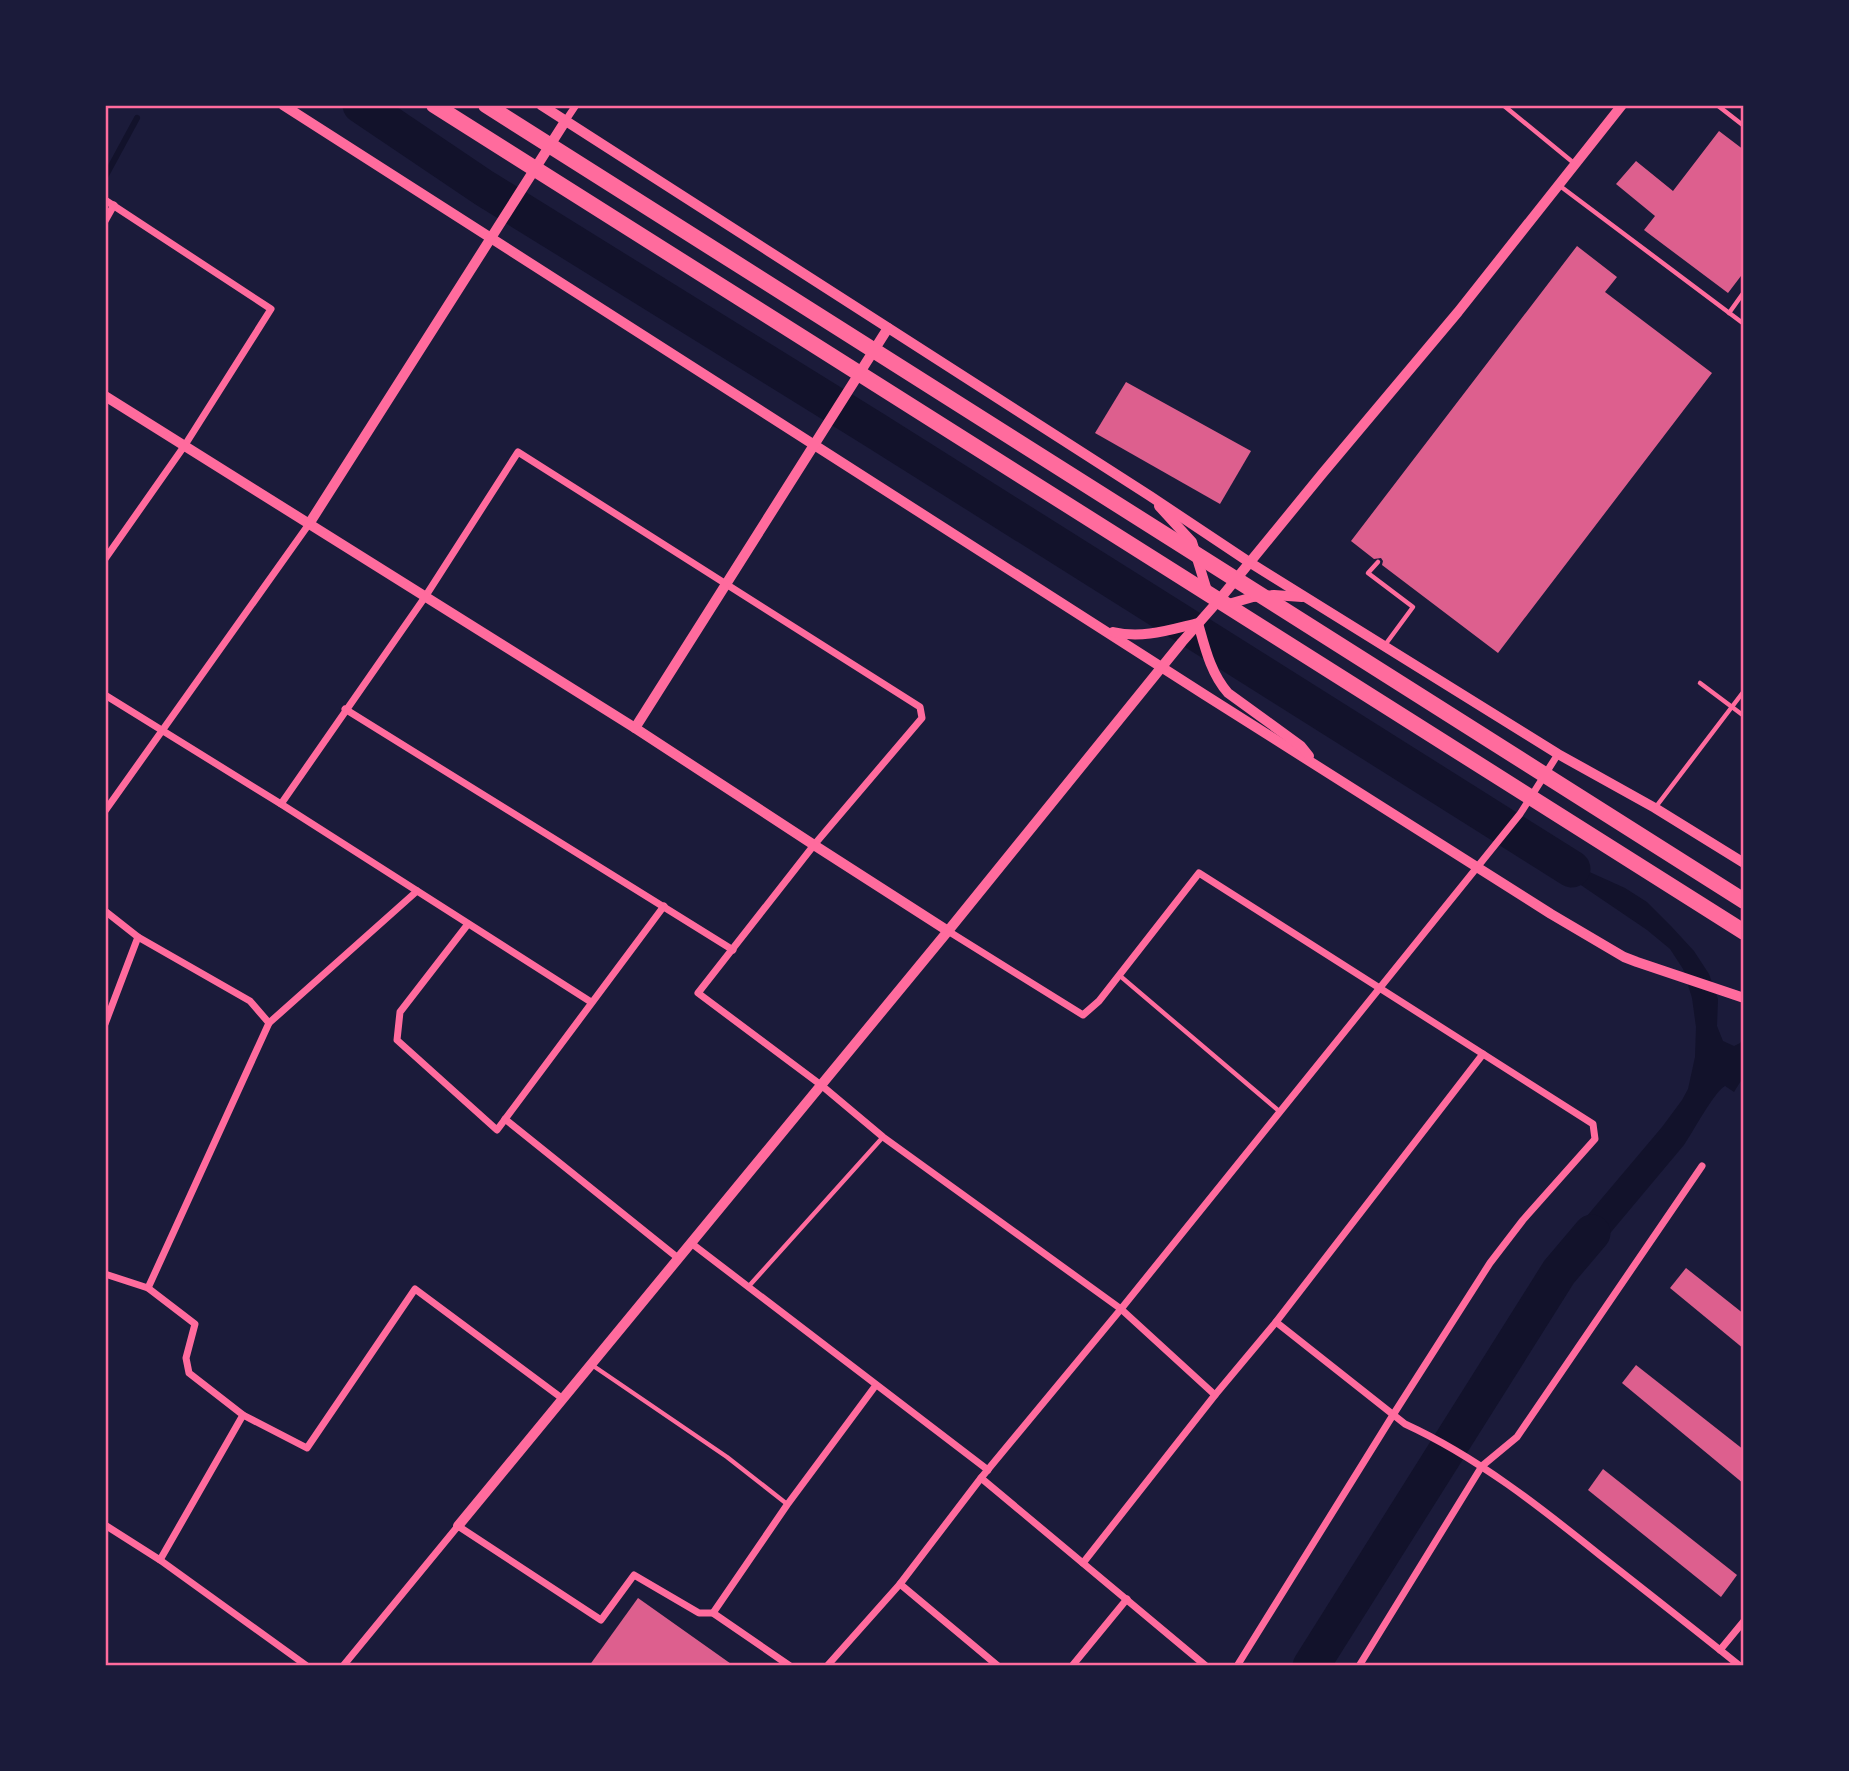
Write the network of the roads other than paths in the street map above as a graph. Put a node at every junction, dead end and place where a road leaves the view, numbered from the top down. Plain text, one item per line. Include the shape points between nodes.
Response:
1 (283, 105) edge
2 (434, 105) edge
3 (486, 105) edge
4 (541, 105) edge
5 (576, 105) edge
6 (1503, 105) edge
7 (1518, 105) edge
8 (1622, 105) edge
9 (1717, 105) edge
10 (1512, 112) junction
11 (566, 120) junction
12 (1744, 126) edge
13 (1575, 164) junction
14 (1559, 185) junction
15 (105, 200) edge
16 (114, 205) junction
17 (105, 221) edge
18 (491, 238) junction
19 (1744, 292) edge
20 (1729, 313) junction
21 (1744, 324) edge
22 (887, 328) junction
23 (105, 396) edge
24 (186, 445) junction
25 (815, 445) junction
26 (1150, 496) junction
27 (309, 524) junction
28 (105, 559) edge
29 (1249, 562) junction
30 (1378, 562) dead end
31 (725, 585) junction
32 (425, 597) junction
33 (1305, 597) junction
34 (1205, 615) junction
35 (1107, 631) junction
36 (1385, 646) junction
37 (1162, 667) junction
38 (1700, 683) dead end
39 (1744, 691) edge
40 (105, 695) edge
41 (1732, 707) junction
42 (345, 709) junction
43 (1744, 716) edge
44 (635, 728) junction
45 (163, 731) junction
46 (1558, 754) junction
47 (1315, 764) junction
48 (281, 804) junction
49 (1655, 808) junction
50 (105, 811) edge
51 (814, 845) junction
52 (1744, 863) edge
53 (1477, 866) junction
54 (417, 891) junction
55 (1744, 901) edge
56 (664, 906) junction
57 (105, 911) edge
58 (468, 924) junction
59 (948, 931) junction
60 (1744, 932) edge
61 (138, 937) junction
62 (733, 950) junction
63 (1119, 975) junction
64 (1380, 987) junction
65 (1744, 998) edge
66 (591, 1002) junction
67 (269, 1023) junction
68 (105, 1024) edge
69 (1483, 1054) junction
70 (821, 1085) junction
71 (1279, 1111) junction
72 (505, 1119) junction
73 (883, 1137) junction
74 (1702, 1166) dead end
75 (691, 1242) junction
76 (678, 1258) junction
77 (105, 1274) edge
78 (749, 1286) junction
79 (148, 1288) junction
80 (1121, 1309) junction
81 (1276, 1322) junction
82 (592, 1364) junction
83 (876, 1385) junction
84 (1216, 1395) junction
85 (563, 1399) junction
86 (243, 1415) junction
87 (1393, 1415) junction
88 (1482, 1466) junction
89 (988, 1470) junction
90 (981, 1478) junction
91 (787, 1504) junction
92 (105, 1525) edge
93 (458, 1526) junction
94 (160, 1560) junction
95 (1083, 1563) junction
96 (900, 1584) junction
97 (1126, 1599) junction
98 (713, 1613) junction
99 (1744, 1620) edge
100 (1720, 1650) junction
101 (307, 1666) edge
102 (343, 1666) edge
103 (790, 1666) edge
104 (828, 1666) edge
105 (998, 1666) edge
106 (1072, 1666) edge
107 (1206, 1666) edge
108 (1237, 1666) edge
109 (1359, 1666) edge
110 (1740, 1666) edge

1 - 18 street
2 - 60 highway
3 - 55 highway
4 - 11 street
5 - 11 street
6 - 10 lane
7 - 10 lane
8 - 13 street
9 - 12 lane
10 - 13 lane
11 - 18 street
11 - 22 street
13 - 14 street
14 - 20 lane
14 - 29 street
15 - 16 street
16 - 17 street
16 - 24 street via 271,309
18 - 25 street
18 - 27 street
19 - 20 lane
20 - 21 lane
22 - 25 street
22 - 26 street
23 - 24 street
24 - 27 street
24 - 28 street
25 - 31 street
25 - 35 street
26 - 29 street
26 - 34 street via 1192,542
27 - 32 street
27 - 45 street
29 - 33 street
29 - 34 street
30 - 36 lane via 1368,573 1413,607
31 - 32 street via 518,452
31 - 44 street
31 - 51 street via 920,707 922,718
32 - 42 street
32 - 44 street
33 - 34 street via 1253,597
33 - 36 street
34 - 35 street via 1145,635
34 - 37 street
34 - 47 street via 1209,659 1219,682 1301,746
35 - 37 street
36 - 46 street
37 - 47 street
37 - 59 street
38 - 41 lane
39 - 41 lane
40 - 45 street
41 - 43 lane
41 - 49 lane
42 - 48 street
42 - 56 street
44 - 51 street
45 - 48 street
45 - 50 street
46 - 49 street
46 - 53 street via 1520,814
47 - 53 street
48 - 54 street
49 - 52 street
51 - 59 street
51 - 62 street
53 - 64 street
53 - 65 street via 1624,957
54 - 58 street
54 - 67 street
56 - 62 street
56 - 66 street
57 - 61 street
58 - 66 street
58 - 72 street via 400,1012 397,1040 497,1130
59 - 63 street via 1083,1015
59 - 70 street
61 - 67 street via 250,1001
61 - 68 street
62 - 70 street via 698,993
63 - 64 street via 1199,873
63 - 71 lane
64 - 69 street
64 - 71 street
66 - 72 street
67 - 79 street
69 - 81 street
69 - 87 street via 1593,1124 1595,1139 1490,1263
70 - 73 street
70 - 75 street
71 - 80 street
72 - 76 street
73 - 78 lane
73 - 80 street
74 - 88 street via 1517,1437
75 - 76 street
75 - 78 street
76 - 82 street
77 - 79 street
78 - 83 street
79 - 86 street via 195,1324 186,1358 188,1373
80 - 84 street
80 - 89 street
81 - 84 street
81 - 87 street
82 - 85 street
82 - 91 lane
83 - 89 street
83 - 91 street
84 - 95 street
85 - 86 street via 415,1289 307,1448
85 - 93 street
86 - 94 street
87 - 88 street
87 - 108 street
88 - 100 street
88 - 109 street
89 - 90 street
90 - 95 street
90 - 96 street
91 - 98 street
92 - 94 street
93 - 98 street via 601,1620 634,1574 699,1613
93 - 102 street
94 - 101 street
95 - 97 street
96 - 104 street
96 - 105 street
97 - 106 street
97 - 107 street
98 - 103 street
99 - 100 street
100 - 110 street

